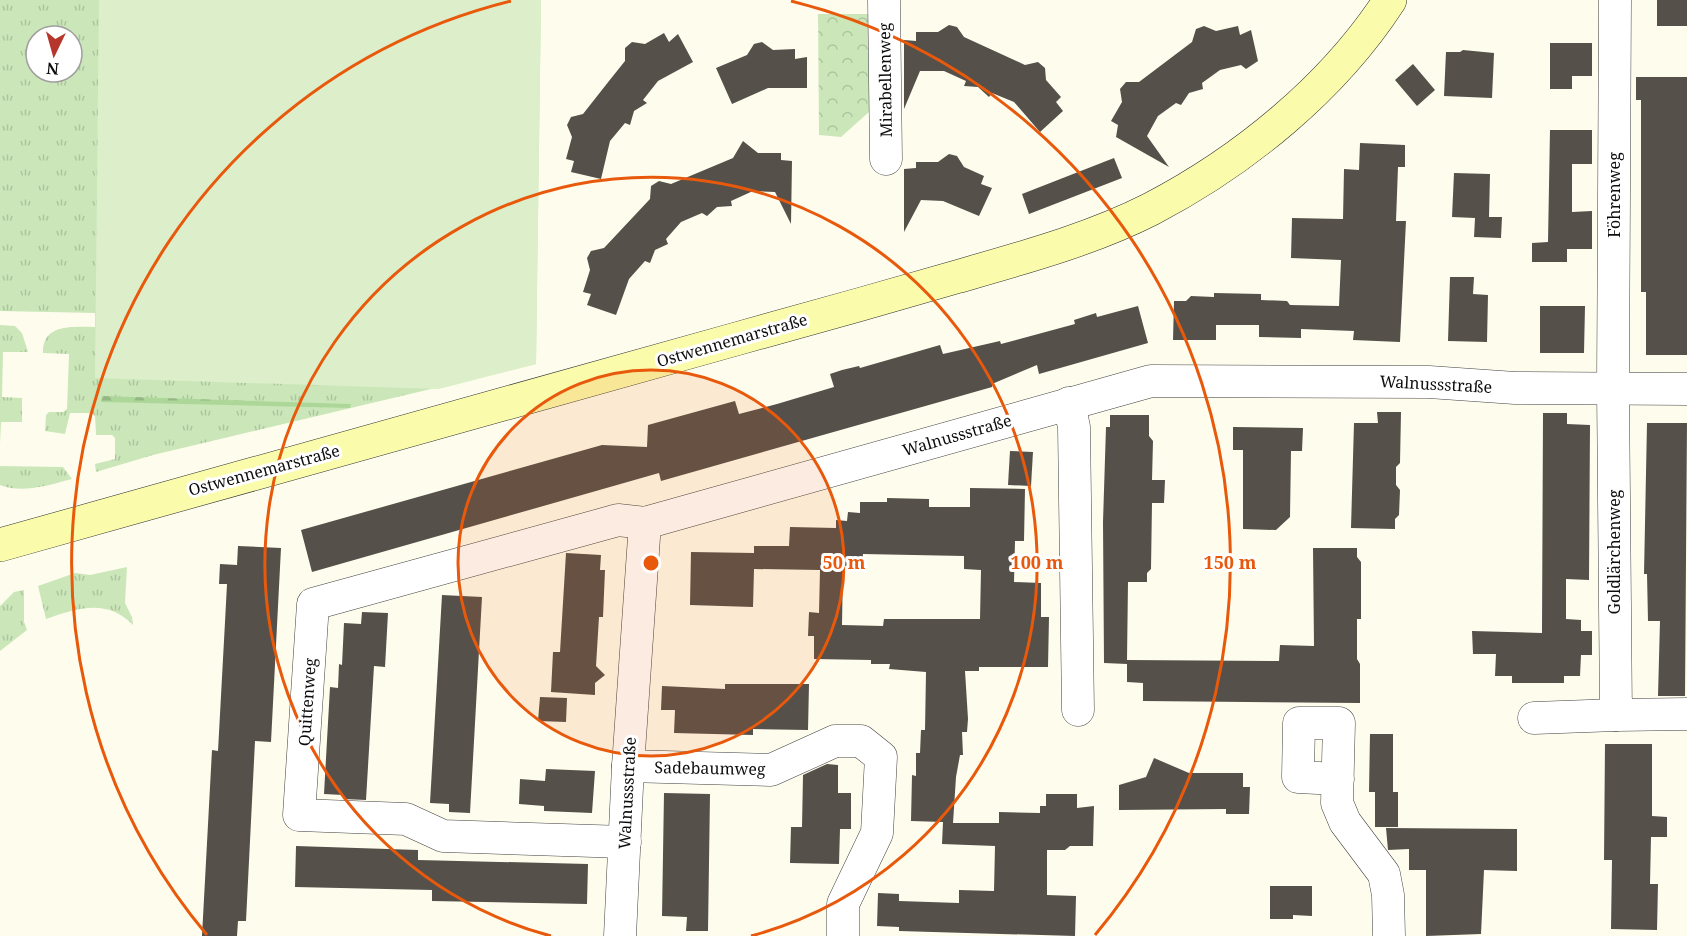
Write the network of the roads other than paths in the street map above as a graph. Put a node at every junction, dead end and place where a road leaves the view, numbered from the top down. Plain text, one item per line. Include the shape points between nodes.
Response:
1 (884, 0) edge
2 (1390, 0) edge
3 (1615, 0) edge
4 (886, 159) dead end
5 (1613, 389) junction
6 (1687, 389) edge
7 (1069, 403) junction
8 (645, 524) junction
9 (0, 544) edge
10 (1078, 710) dead end
11 (1687, 714) edge
12 (1616, 715) junction
13 (1534, 718) dead end
14 (628, 766) junction
15 (1338, 779) dead end
16 (625, 842) junction
17 (620, 936) edge
18 (843, 936) edge
19 (1389, 936) edge

1 - 4 street, Mirabellenweg
2 - 9 street, Ostwennemarstraße via 1333,71 1289,115 1239,154 1147,210 1086,237 797,322
3 - 5 street, Föhrenweg
5 - 6 street, Walnussstraße
5 - 7 street, Walnussstraße via 1429,382 1151,381
5 - 12 street, Goldlärchenweg
7 - 8 street, Walnussstraße
7 - 10 street via 1074,427
8 - 14 street, Walnussstraße
8 - 16 street, Quittenweg via 618,520 313,604 299,815 406,819 443,837
11 - 12 street
12 - 13 street
14 - 16 street, Walnussstraße
14 - 18 street, Sadebaumweg via 771,770 835,741 861,741 881,757 877,833 843,904
15 - 19 street via 1337,803 1345,822 1384,874
16 - 17 street, Walnussstraße

